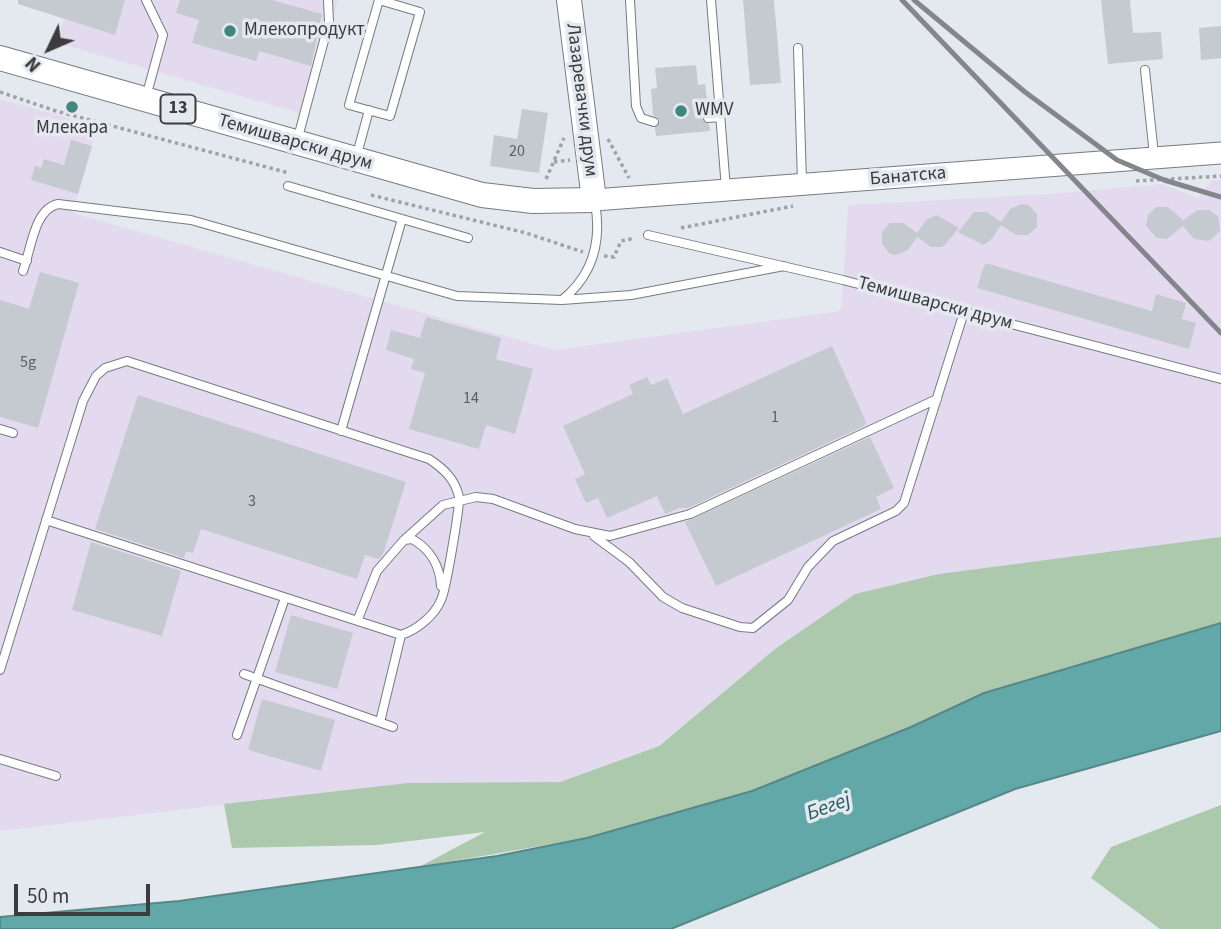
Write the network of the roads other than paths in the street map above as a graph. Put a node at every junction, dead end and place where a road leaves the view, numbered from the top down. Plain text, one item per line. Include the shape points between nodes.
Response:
1 (146, 0) edge
2 (328, 0) edge
3 (379, 0) edge
4 (569, 0) edge
5 (631, 0) edge
6 (711, 0) edge
7 (798, 48) dead end
8 (0, 58) edge
9 (1145, 69) dead end
10 (145, 100) junction
11 (369, 110) junction
12 (720, 117) junction
13 (708, 118) dead end
14 (654, 122) dead end
15 (296, 144) junction
16 (1221, 153) edge
17 (1155, 158) junction
18 (356, 161) junction
19 (288, 186) dead end
20 (802, 186) junction
21 (726, 191) junction
22 (594, 200) junction
23 (402, 219) junction
24 (648, 235) dead end
25 (468, 239) dead end
26 (0, 252) edge
27 (27, 261) junction
28 (785, 265) junction
29 (23, 271) dead end
30 (386, 275) junction
31 (562, 300) junction
32 (964, 312) junction
33 (1221, 379) edge
34 (937, 399) junction
35 (0, 429) edge
36 (341, 430) junction
37 (13, 433) dead end
38 (459, 499) junction
39 (46, 520) junction
40 (592, 535) junction
41 (404, 540) junction
42 (285, 598) junction
43 (442, 600) junction
44 (358, 619) junction
45 (401, 635) junction
46 (0, 670) edge
47 (244, 674) dead end
48 (257, 679) junction
49 (380, 722) junction
50 (393, 727) dead end
51 (237, 735) dead end
52 (0, 759) edge
53 (56, 776) dead end

1 - 10 lane via 163,35
2 - 15 lane via 330,22
3 - 11 lane via 349,105
3 - 11 lane via 420,12 390,116
4 - 22 main road, Лазаревачки друм
5 - 14 lane via 636,106 641,118
6 - 12 lane
7 - 20 lane
8 - 10 main road, Темишварски друм / 13
9 - 17 lane
10 - 15 main road, Темишварски друм / 13
11 - 18 lane
12 - 13 lane
12 - 21 lane
15 - 18 main road, Темишварски друм / 13
16 - 17 main road, Банатска
17 - 20 main road, Банатска
18 - 22 main road, Темишварски друм / 13 via 505,200
19 - 23 lane
20 - 21 main road, Банатска
21 - 22 main road, Банатска
22 - 31 lane via 597,236 591,267
23 - 25 lane
23 - 30 lane
24 - 28 lane, Темишварски друм
26 - 27 lane
27 - 29 lane
27 - 30 lane via 42,214 58,204 191,220
28 - 31 lane via 632,295
28 - 32 lane, Темишварски друм
30 - 31 lane via 457,296
30 - 36 lane
32 - 33 lane, Темишварски друм
32 - 34 lane
34 - 40 lane via 690,514 610,536
34 - 40 lane via 904,503 833,541 808,568 788,600 753,628 740,628 682,608
35 - 37 lane
36 - 38 lane via 429,459 453,480
36 - 39 lane via 127,361 116,363 96,376 83,401
38 - 40 lane via 494,499
38 - 41 lane via 443,505
38 - 43 lane
39 - 42 lane
39 - 46 lane
41 - 43 lane via 421,544 435,562
41 - 44 lane via 377,571
42 - 44 lane
42 - 48 lane
43 - 45 lane via 425,621
44 - 45 lane
45 - 49 lane
47 - 48 lane
48 - 49 lane
48 - 51 lane
49 - 50 lane
52 - 53 lane

